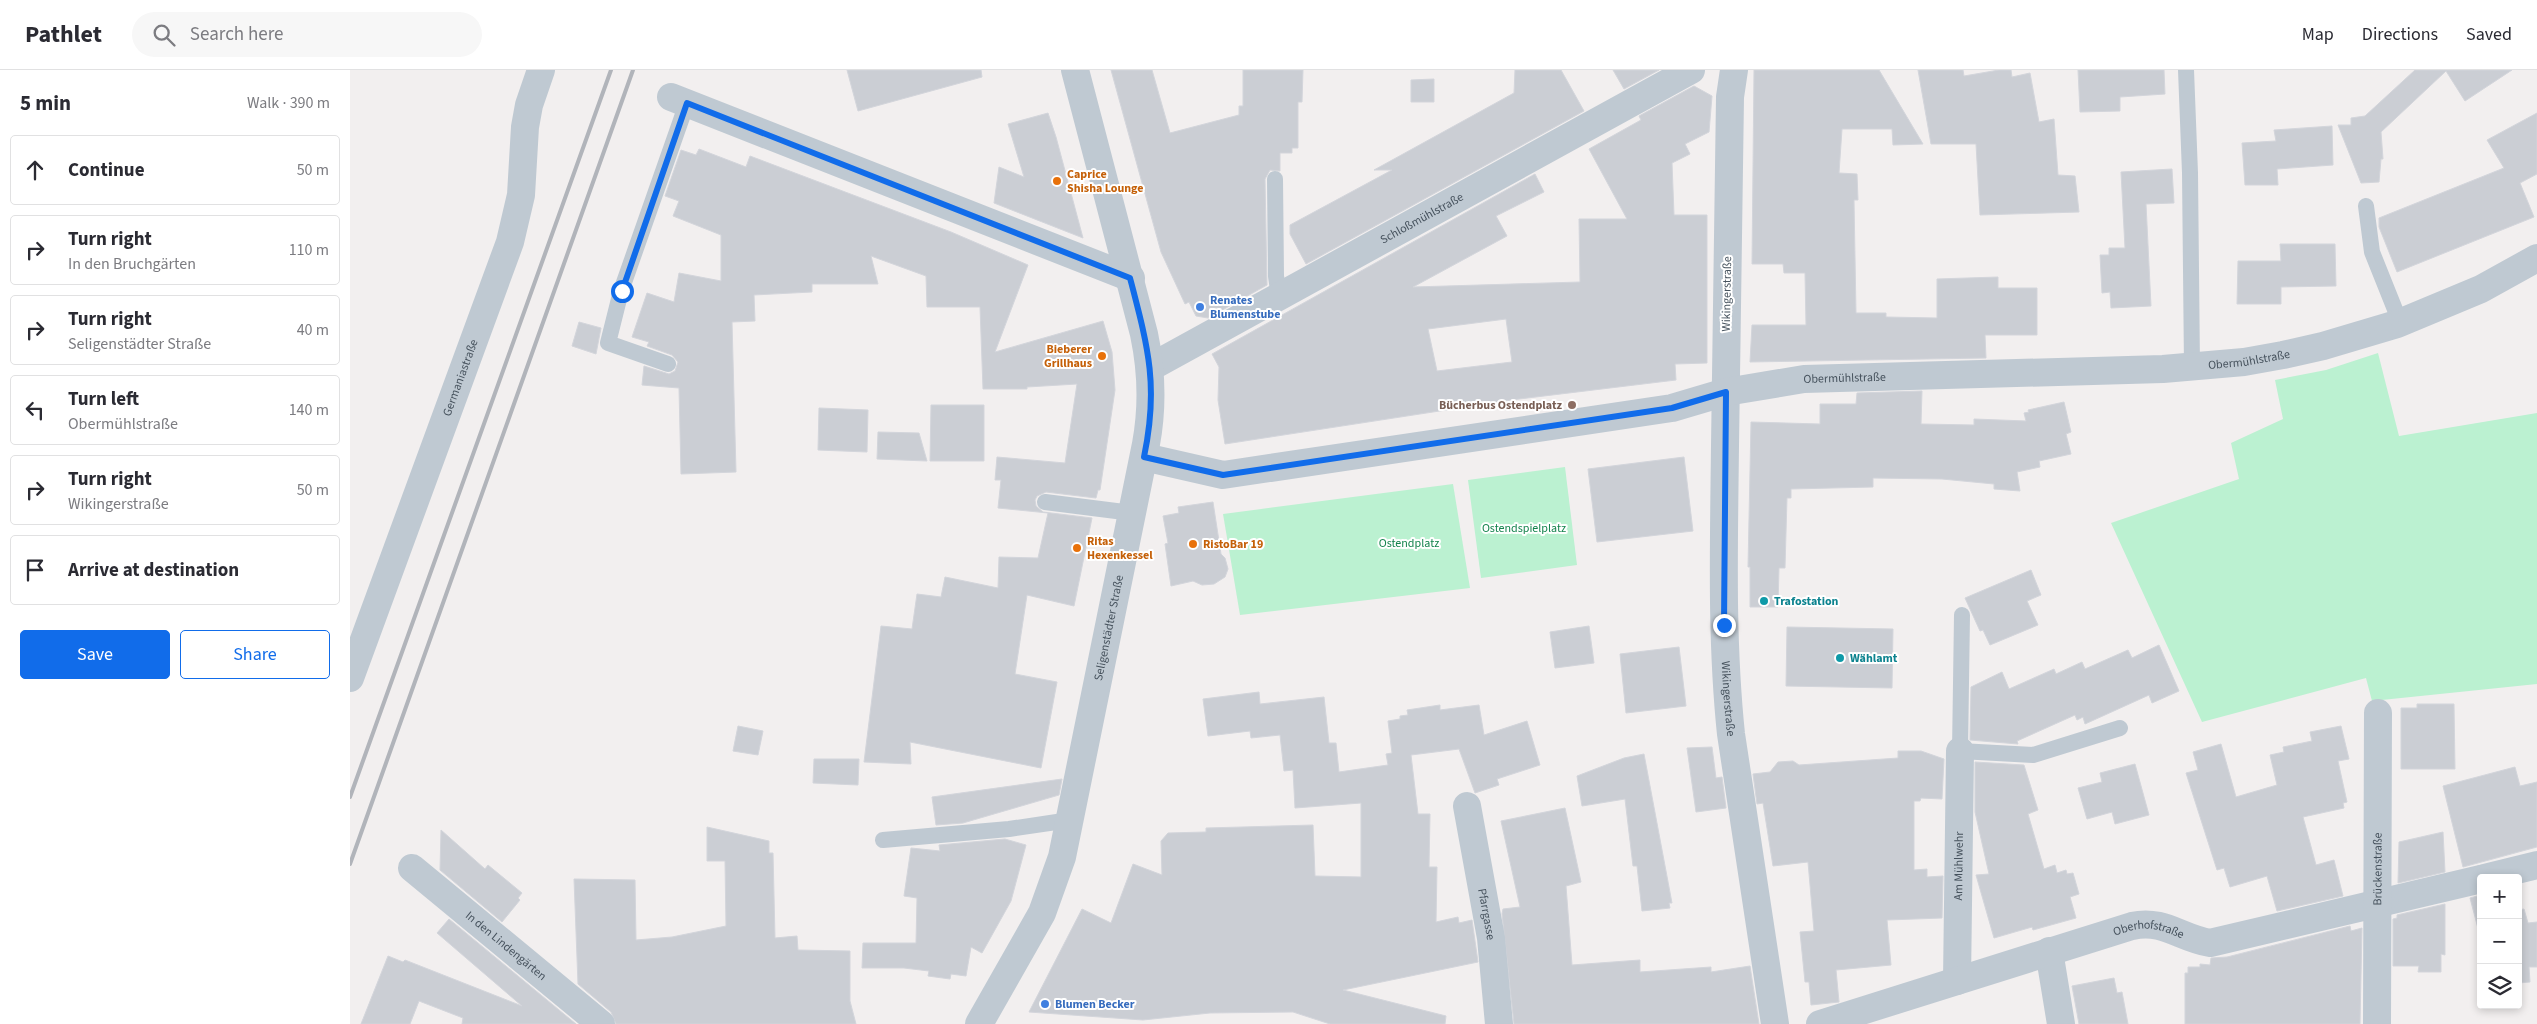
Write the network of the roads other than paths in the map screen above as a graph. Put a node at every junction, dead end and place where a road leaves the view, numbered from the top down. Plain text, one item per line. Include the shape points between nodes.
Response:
1 (541, 70) edge
2 (1075, 70) edge
3 (1691, 70) edge
4 (1734, 70) edge
5 (2186, 70) edge
6 (679, 100) joint
7 (1275, 179) dead end
8 (2366, 206) dead end
9 (2537, 258) edge
10 (1130, 278) junction
11 (1279, 297) junction
12 (2400, 322) junction
13 (668, 364) dead end
14 (1151, 367) junction
15 (2192, 367) junction
16 (1726, 392) junction
17 (1144, 457) junction
18 (1045, 502) dead end
19 (1132, 513) junction
20 (1962, 615) dead end
21 (350, 678) edge
22 (2378, 713) dead end
23 (2120, 728) dead end
24 (1960, 751) junction
25 (1467, 806) dead end
26 (1070, 820) junction
27 (883, 840) dead end
28 (2537, 865) edge
29 (412, 868) dead end
30 (2499, 874) edge
31 (2477, 879) edge
32 (2378, 903) junction
33 (2049, 951) junction
34 (1956, 981) junction
35 (601, 1024) edge
36 (979, 1024) edge
37 (1499, 1024) edge
38 (1775, 1024) edge
39 (1820, 1024) edge
40 (2061, 1024) edge
41 (2377, 1024) edge

1 - 21 street, Germaniastraße via 529,105 521,195 505,258
2 - 10 street, Seligenstädter Straße
3 - 11 street, Schloßmühlstraße
4 - 16 street, Wikingerstraße via 1730,115
5 - 15 lane
6 - 10 street
6 - 13 lane via 608,343
7 - 11 lane
8 - 12 lane via 2372,252
9 - 12 street, Obermühlstraße via 2481,288
10 - 14 street, Seligenstädter Straße
11 - 14 street, Schloßmühlstraße
12 - 15 street, Obermühlstraße via 2283,355
14 - 17 street, Seligenstädter Straße via 1152,406
15 - 16 street, Obermühlstraße via 2002,375 1828,377
16 - 17 street, Obermühlstraße via 1672,408 1223,475
16 - 38 street, Wikingerstraße via 1724,625 1730,734
17 - 19 street, Seligenstädter Straße
18 - 19 lane
19 - 26 street, Seligenstädter Straße
20 - 24 lane
22 - 32 street, Brückenstraße
23 - 24 lane via 2033,755
24 - 34 street, Am Mühlwehr
25 - 37 street, Pfarrgasse via 1491,938
26 - 27 lane
26 - 36 street, Seligenstädter Straße via 1062,857 1042,913
28 - 30 street, Oberhofstraße
29 - 35 street, In den Lindengärten
31 - 32 street, Oberhofstraße
32 - 33 street, Oberhofstraße via 2210,943 2147,922
32 - 41 street, Brückenstraße
33 - 34 street, Oberhofstraße
33 - 40 street
34 - 39 street, Oberhofstraße

